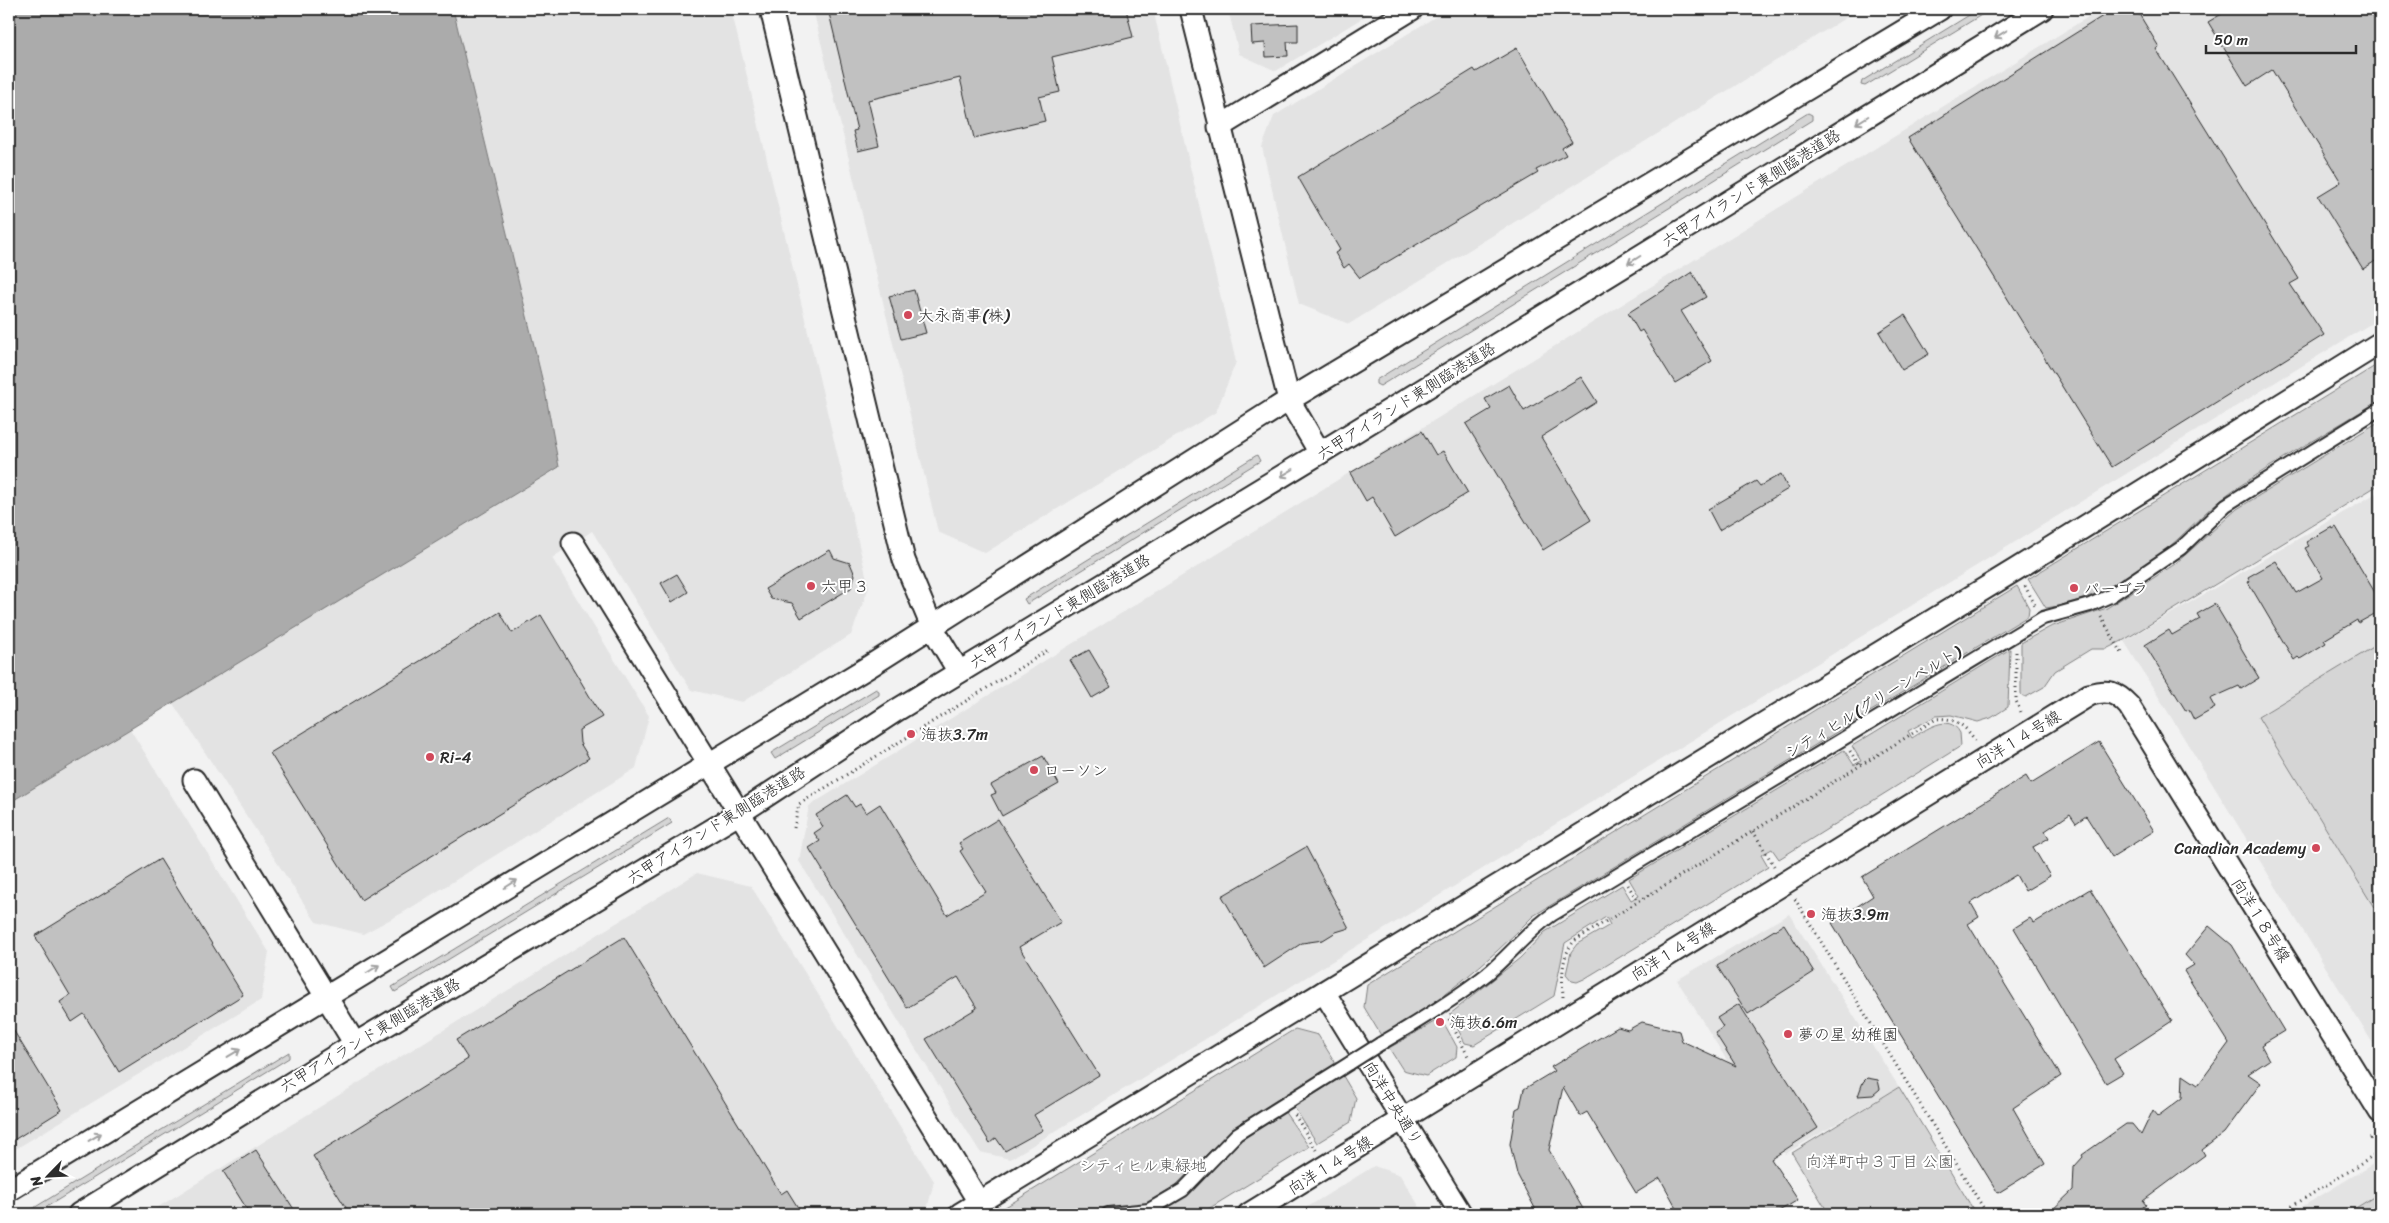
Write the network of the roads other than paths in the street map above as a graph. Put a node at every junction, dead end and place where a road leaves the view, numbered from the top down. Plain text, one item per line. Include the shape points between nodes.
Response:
1 (771, 9) edge
2 (1191, 9) edge
3 (1412, 9) edge
4 (1940, 9) edge
5 (2042, 9) edge
6 (1220, 127) junction
7 (2380, 343) edge
8 (1288, 400) junction
9 (2380, 409) edge
10 (1320, 454) junction
11 (573, 543) dead end
12 (932, 627) junction
13 (959, 672) junction
14 (2100, 692) joint
15 (709, 763) junction
16 (194, 780) dead end
17 (740, 813) junction
18 (1324, 992) junction
19 (327, 997) junction
20 (355, 1044) junction
21 (2380, 1112) edge
22 (1402, 1119) junction
23 (9, 1190) edge
24 (979, 1202) junction
25 (79, 1214) edge
26 (960, 1214) edge
27 (1108, 1214) edge
28 (1249, 1214) edge
29 (1461, 1214) edge

1 - 12 street via 904,560
2 - 6 street
3 - 6 street
4 - 8 street
5 -> 10 street, 六甲アイランド東側臨港道路
6 - 8 street
7 - 18 street
8 - 10 street
8 - 12 street
9 - 27 street, シティヒル(グリーンベルト), bridge via 2226,505 2165,560 2110,596 2043,618 1553,914 1537,925 1513,952 1441,1006 1237,1134 1183,1190 1149,1210
10 -> 13 street, 六甲アイランド東側臨港道路
11 - 15 street
12 - 13 street
12 - 15 street
13 - 17 street, 六甲アイランド東側臨港道路
14 - 21 street, 向洋１８号線 via 2114,692 2129,706
14 - 22 street, 向洋１４号線 via 1810,866
15 - 17 street
19 -> 15 street
16 - 19 street
17 - 20 street, 六甲アイランド東側臨港道路
17 - 24 street
18 - 22 street, 向洋中央通り
18 - 24 street
19 - 20 street
23 -> 19 street
20 - 25 street, 六甲アイランド東側臨港道路
22 - 28 street, 向洋１４号線
22 - 29 street, 向洋中央通り
24 - 26 street

